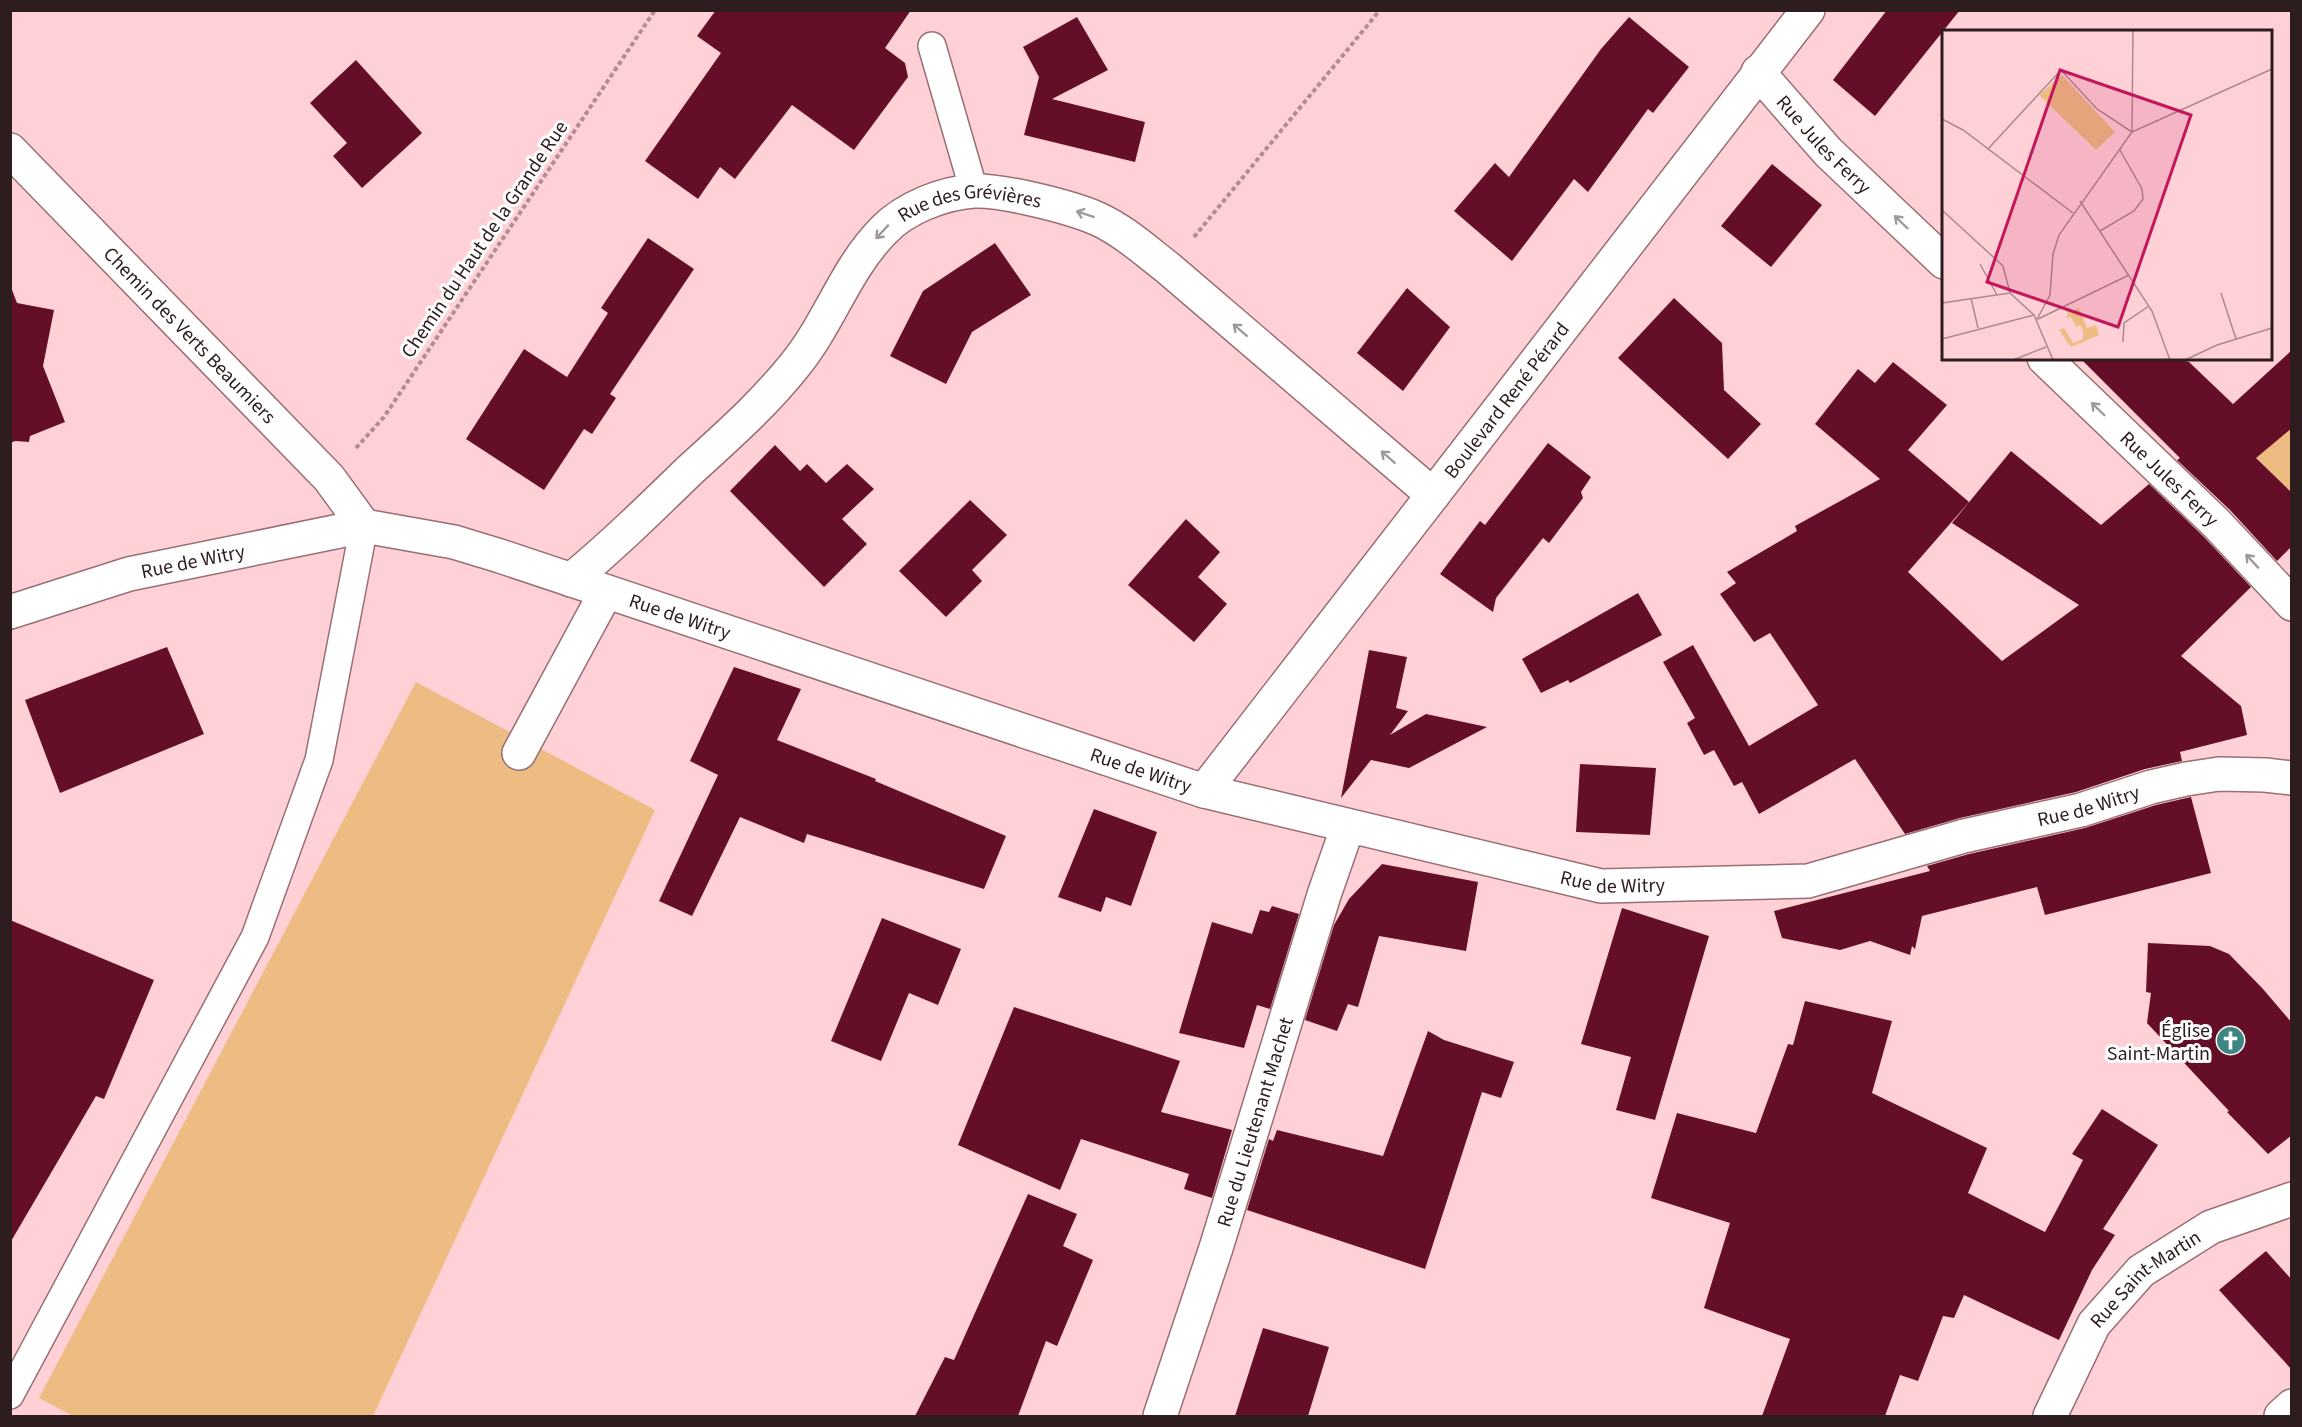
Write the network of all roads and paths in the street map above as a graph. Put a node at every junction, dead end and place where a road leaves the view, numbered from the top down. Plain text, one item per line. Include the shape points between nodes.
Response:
1 (655, 10) edge
2 (1380, 10) edge
3 (1808, 10) edge
4 (932, 46) dead end
5 (1758, 72) junction
6 (10, 150) edge
7 (974, 191) junction
8 (1942, 260) edge
9 (1168, 268) junction
10 (2046, 360) edge
11 (328, 477) junction
12 (1432, 495) junction
13 (364, 526) junction
14 (571, 580) junction
15 (606, 592) junction
16 (2292, 603) edge
17 (10, 612) edge
18 (519, 753) dead end
19 (2292, 778) edge
20 (1204, 791) junction
21 (1348, 825) junction
22 (2292, 1199) edge
23 (10, 1395) edge
24 (2292, 1406) edge
25 (1160, 1416) edge
26 (2050, 1416) edge
27 (2282, 1416) edge

1 - 11 path, Chemin du Haut de la Grande Rue via 384,417
2 - 9 path
3 - 5 street, Boulevard René Pérard
4 - 7 lane
8 -> 5 street, Rue Jules Ferry via 1828,152
5 - 12 street, Boulevard René Pérard
6 - 11 street, Chemin des Verts Beaumiers
9 -> 7 street, Rue des Grévières via 1098,219 1014,196
7 -> 14 street, Rue des Grévières via 909,210 884,229 861,258 794,366 747,417
12 -> 9 street, Rue des Grévières
16 -> 10 street, Rue Jules Ferry via 2216,523
11 - 13 street, Chemin des Verts Beaumiers
12 - 20 street, Boulevard René Pérard
13 - 14 street, Rue de Witry via 454,542
13 - 17 street, Rue de Witry via 129,574
13 - 23 lane via 319,760 255,937
14 - 15 street, Rue de Witry
15 - 18 street
15 - 20 street, Rue de Witry
19 - 21 street, Rue de Witry via 2219,774 2186,779 1808,881 1600,886
20 - 21 street, Rue de Witry
21 - 25 street, Rue du Lieutenant Machet
22 - 26 street, Rue Saint-Martin via 2211,1227 2141,1271 2094,1324
24 - 27 street

